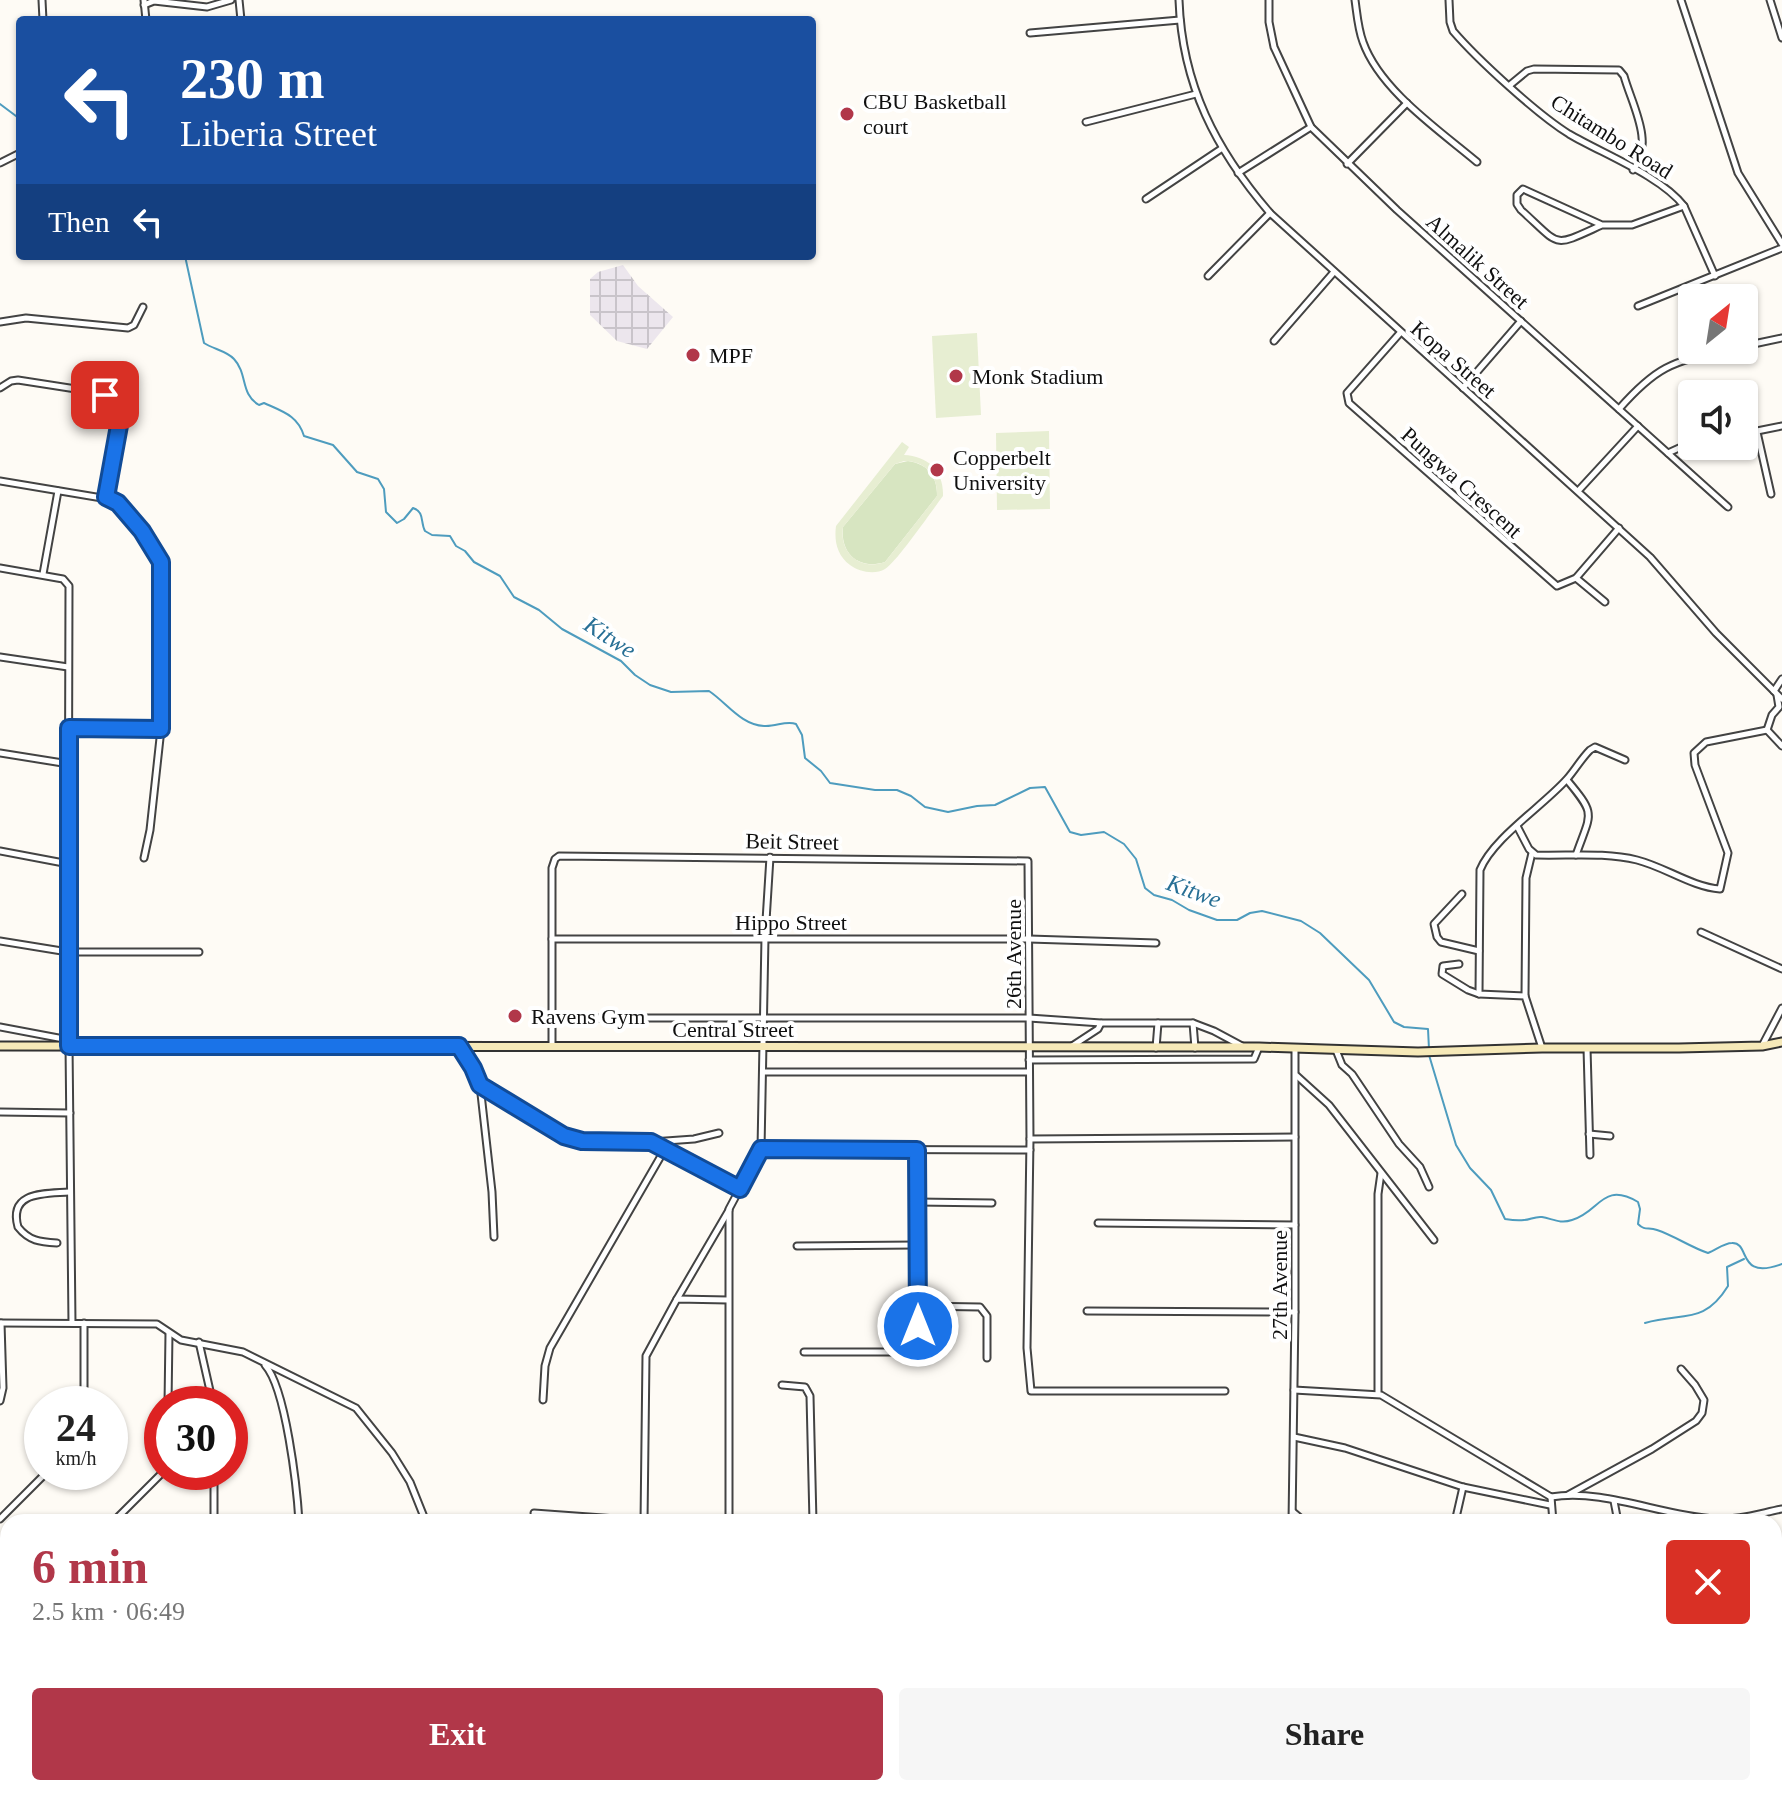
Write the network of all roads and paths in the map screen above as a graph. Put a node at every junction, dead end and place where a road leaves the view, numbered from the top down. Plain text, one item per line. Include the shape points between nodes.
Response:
1 (231, 0) edge
2 (1179, 0) edge
3 (1269, 0) edge
4 (1355, 0) edge
5 (1449, 0) edge
6 (1681, 0) edge
7 (1770, 0) edge
8 (144, 3) edge
9 (1180, 20) junction
10 (1030, 33) dead end
11 (1782, 38) edge
12 (1510, 85) junction
13 (1196, 94) junction
14 (1407, 103) junction
15 (1086, 122) dead end
16 (1311, 127) junction
17 (1221, 149) junction
18 (1477, 162) dead end
19 (1347, 164) junction
20 (1633, 170) junction
21 (1238, 173) junction
22 (1146, 199) dead end
23 (1684, 206) junction
24 (1270, 213) junction
25 (1602, 225) junction
26 (1782, 246) edge
27 (1334, 272) junction
28 (1208, 276) dead end
29 (1715, 276) junction
30 (1638, 306) dead end
31 (143, 307) dead end
32 (1521, 321) junction
33 (0, 322) edge
34 (1400, 333) junction
35 (1782, 338) edge
36 (1274, 341) dead end
37 (1758, 343) edge
38 (1678, 362) edge
39 (0, 388) edge
40 (1463, 388) junction
41 (1619, 409) junction
42 (1638, 426) junction
43 (1782, 426) edge
44 (1758, 431) edge
45 (1758, 439) edge
46 (1678, 448) edge
47 (1668, 453) junction
48 (0, 481) edge
49 (58, 491) junction
50 (1579, 491) junction
51 (1771, 494) dead end
52 (106, 497) junction
53 (1728, 507) dead end
54 (1619, 528) junction
55 (0, 568) edge
56 (43, 574) junction
57 (1576, 578) junction
58 (1605, 602) dead end
59 (0, 657) edge
60 (68, 667) junction
61 (1782, 679) edge
62 (1778, 695) edge
63 (69, 728) junction
64 (161, 729) junction
65 (1767, 730) junction
66 (1782, 746) edge
67 (0, 753) edge
68 (1625, 760) dead end
69 (69, 764) junction
70 (1567, 780) junction
71 (1517, 826) junction
72 (0, 851) edge
73 (1532, 853) junction
74 (1576, 855) junction
75 (770, 857) junction
76 (144, 858) dead end
77 (1028, 861) joint
78 (69, 864) junction
79 (1462, 894) dead end
80 (1701, 932) dead end
81 (765, 937) junction
82 (552, 939) junction
83 (1029, 939) junction
84 (0, 941) edge
85 (1156, 943) dead end
86 (1479, 951) junction
87 (68, 952) junction
88 (199, 952) dead end
89 (1459, 964) dead end
90 (1782, 969) edge
91 (1479, 994) junction
92 (1525, 996) junction
93 (1782, 1008) edge
94 (552, 1018) junction
95 (765, 1018) junction
96 (1029, 1018) junction
97 (1101, 1023) junction
98 (1158, 1023) junction
99 (1193, 1023) junction
100 (0, 1027) edge
101 (1782, 1042) edge
102 (69, 1043) junction
103 (0, 1046) edge
104 (459, 1046) junction
105 (1762, 1046) junction
106 (552, 1047) junction
107 (764, 1047) junction
108 (1029, 1047) junction
109 (1069, 1047) junction
110 (1244, 1047) junction
111 (1259, 1047) junction
112 (1156, 1048) junction
113 (1195, 1048) junction
114 (1295, 1048) junction
115 (1542, 1048) junction
116 (1587, 1048) junction
117 (1336, 1049) junction
118 (1029, 1060) junction
119 (765, 1072) junction
120 (1029, 1072) junction
121 (1296, 1075) junction
122 (480, 1085) junction
123 (0, 1112) edge
124 (70, 1113) junction
125 (719, 1133) dead end
126 (1589, 1134) junction
127 (1610, 1136) dead end
128 (1295, 1137) junction
129 (1030, 1139) junction
130 (651, 1142) junction
131 (665, 1149) junction
132 (761, 1149) junction
133 (917, 1150) junction
134 (1030, 1150) junction
135 (1590, 1155) dead end
136 (1381, 1173) junction
137 (1429, 1187) dead end
138 (740, 1189) junction
139 (69, 1192) junction
140 (917, 1202) junction
141 (992, 1203) dead end
142 (729, 1209) junction
143 (1098, 1223) dead end
144 (1295, 1225) junction
145 (494, 1237) dead end
146 (1434, 1240) dead end
147 (57, 1243) dead end
148 (917, 1245) junction
149 (797, 1246) dead end
150 (677, 1299) junction
151 (729, 1300) junction
152 (918, 1306) junction
153 (1087, 1311) dead end
154 (1295, 1312) junction
155 (1, 1323) edge
156 (72, 1323) junction
157 (84, 1323) junction
158 (169, 1332) junction
159 (199, 1342) junction
160 (804, 1352) dead end
161 (987, 1358) dead end
162 (260, 1361) junction
163 (1681, 1369) dead end
164 (782, 1385) dead end
165 (84, 1386) edge
166 (168, 1386) edge
167 (209, 1386) edge
168 (1294, 1390) junction
169 (1225, 1391) dead end
170 (1378, 1394) junction
171 (543, 1400) dead end
172 (0, 1401) edge
173 (1294, 1437) junction
174 (1463, 1487) junction
175 (29, 1490) edge
176 (145, 1490) edge
177 (214, 1490) edge
178 (1568, 1495) junction
179 (1551, 1497) junction
180 (1614, 1501) junction
181 (1550, 1505) junction
182 (1782, 1509) edge
183 (1292, 1512) joint
184 (534, 1513) dead end
185 (5, 1514) edge
186 (121, 1514) edge
187 (214, 1514) edge
188 (298, 1514) edge
189 (423, 1514) edge
190 (546, 1514) edge
191 (644, 1514) edge
192 (729, 1514) edge
193 (813, 1514) edge
194 (1295, 1514) edge
195 (1458, 1514) edge
196 (1552, 1514) edge
197 (1616, 1514) edge
198 (1681, 1514) edge
199 (1755, 1514) edge

1 - 8 street via 207,7
2 - 9 street, Kopa Street
3 - 16 street, Almalik Street via 1274,47
4 - 14 street via 1369,56
5 - 12 street, Chitambo Road via 1453,31
6 - 26 street via 1738,173
7 - 11 street
9 - 10 street
9 - 13 street, Kopa Street
12 - 20 street, Chitambo Road via 1566,132
12 - 20 street via 1534,69 1619,70 1645,148
13 - 15 street
13 - 17 street, Kopa Street
14 - 18 street
14 - 19 street
16 - 19 street, Almalik Street
16 - 21 street
17 - 21 street, Kopa Street
17 - 22 street
19 - 32 street, Almalik Street
20 - 23 street, Chitambo Road via 1669,190
21 - 24 street, Kopa Street
23 - 25 street via 1632,225
23 - 29 street, Chitambo Road
24 - 27 street, Kopa Street
24 - 28 street
25 - 25 street via 1523,189 1517,195 1521,210 1555,241 1565,243
26 - 29 street
27 - 34 street, Kopa Street
27 - 36 street
29 - 30 street
31 - 33 street via 128,328 26,318
32 - 40 street
32 - 41 street, Almalik Street
34 - 40 street, Kopa Street
34 - 57 street, Pungwa Crescent via 1347,393 1349,403 1551,583 1563,585
35 - 37 street
38 - 41 street via 1643,382
39 - 52 street via 18,380 105,395 112,402 120,420
40 - 50 street, Kopa Street
41 - 42 street, Almalik Street
42 - 47 street, Almalik Street
42 - 50 street
43 - 44 street
45 - 51 street
46 - 47 street
47 - 53 street, Almalik Street
48 - 49 street
49 - 52 street
49 - 56 street
50 - 54 street, Kopa Street
52 - 64 street via 142,531 161,562
54 - 57 street
54 - 62 street, Kopa Street
55 - 56 street
56 - 60 street via 67,582
57 - 58 street
59 - 60 street
60 - 63 street
61 - 62 street
62 - 65 street via 1779,707
63 - 64 street
63 - 69 street
64 - 76 street
65 - 66 street
65 - 74 street via 1706,742 1694,753 1728,853 1720,889 1641,861
67 - 69 street
68 - 70 street via 1595,747
69 - 78 street
70 - 71 street
70 - 74 street via 1589,807
71 - 73 street
71 - 86 street via 1480,870
72 - 78 street
73 - 74 street
73 - 92 street via 1526,878
75 - 77 street, Beit Street
75 - 81 street
75 - 82 street, Beit Street via 565,854 552,868
77 - 83 street, 26th Avenue
78 - 87 street
79 - 86 street via 1434,929 1441,942
80 - 90 street
81 - 82 street, Hippo Street
81 - 83 street, Hippo Street
81 - 95 street
82 - 94 street
83 - 85 street, Hippo Street
83 - 96 street, 26th Avenue
84 - 87 street
86 - 91 street
87 - 88 street
87 - 102 street
89 - 91 street via 1443,966 1442,974
91 - 92 street
92 - 115 street
93 - 105 street
94 - 95 street
94 - 106 street
95 - 96 street
95 - 107 street
96 - 97 street
96 - 108 street, 26th Avenue
97 - 98 street
97 - 109 street
98 - 99 street
98 - 112 street
99 - 110 street
99 - 113 street
100 - 102 street
101 - 105 street, Central Street
102 - 103 street, Central Street
102 - 104 street, Central Street
102 - 124 street
104 - 106 street, Central Street
104 - 122 street
105 - 116 street, Central Street
106 - 107 street, Central Street
107 - 108 street, Central Street
107 - 119 street
108 - 109 street, Central Street
108 - 118 street, 26th Avenue
109 - 112 street, Central Street
110 - 111 street, Central Street
110 - 113 street, Central Street
111 - 114 street, Central Street
111 - 118 street via 1254,1059
112 - 113 street, Central Street
114 - 117 street, Central Street
114 - 121 street, 27th Avenue
115 - 116 street, Central Street
115 - 117 street, Central Street
116 - 126 street
117 - 137 street
118 - 120 street, 26th Avenue
119 - 120 street
119 - 132 street
120 - 129 street, 26th Avenue
121 - 128 street, 27th Avenue
121 - 136 street via 1329,1105
122 - 130 street via 572,1139
122 - 145 street
123 - 124 street
124 - 139 street
125 - 130 street
126 - 127 street
126 - 135 street
128 - 129 street
128 - 144 street, 27th Avenue
129 - 134 street, 26th Avenue
130 - 131 street
131 - 138 street
131 - 171 street via 550,1348
132 - 133 street
132 - 138 street
133 - 134 street
133 - 140 street
134 - 169 street, 26th Avenue via 1031,1391
136 - 146 street
136 - 170 street
138 - 142 street
139 - 147 street via 29,1196 16,1212 18,1227 27,1237
139 - 156 street
140 - 141 street
140 - 148 street
142 - 150 street
142 - 151 street
143 - 144 street
144 - 154 street, 27th Avenue
148 - 149 street
148 - 152 street
150 - 151 street
150 - 191 street via 646,1356
151 - 192 street
152 - 160 street via 917,1345 912,1352
152 - 161 street via 980,1307 987,1316
153 - 154 street
154 - 168 street, 27th Avenue
155 - 156 street
155 - 172 street
156 - 157 street
157 - 158 street via 157,1324
157 - 165 street
158 - 159 street
158 - 166 street
159 - 162 street
159 - 167 street
162 - 188 street via 273,1373 295,1466
162 - 189 street via 356,1408 410,1482
163 - 178 street via 1704,1400 1696,1421
164 - 193 street via 805,1387 810,1396
168 - 170 street
168 - 173 street, 27th Avenue
170 - 179 street
173 - 174 street
173 - 183 street, 27th Avenue
174 - 181 street
174 - 195 street
175 - 185 street
176 - 186 street
177 - 187 street
178 - 179 street
178 - 180 street
179 - 181 street
180 - 197 street
180 - 198 street
181 - 196 street
182 - 199 street
183 - 194 street
184 - 190 street

